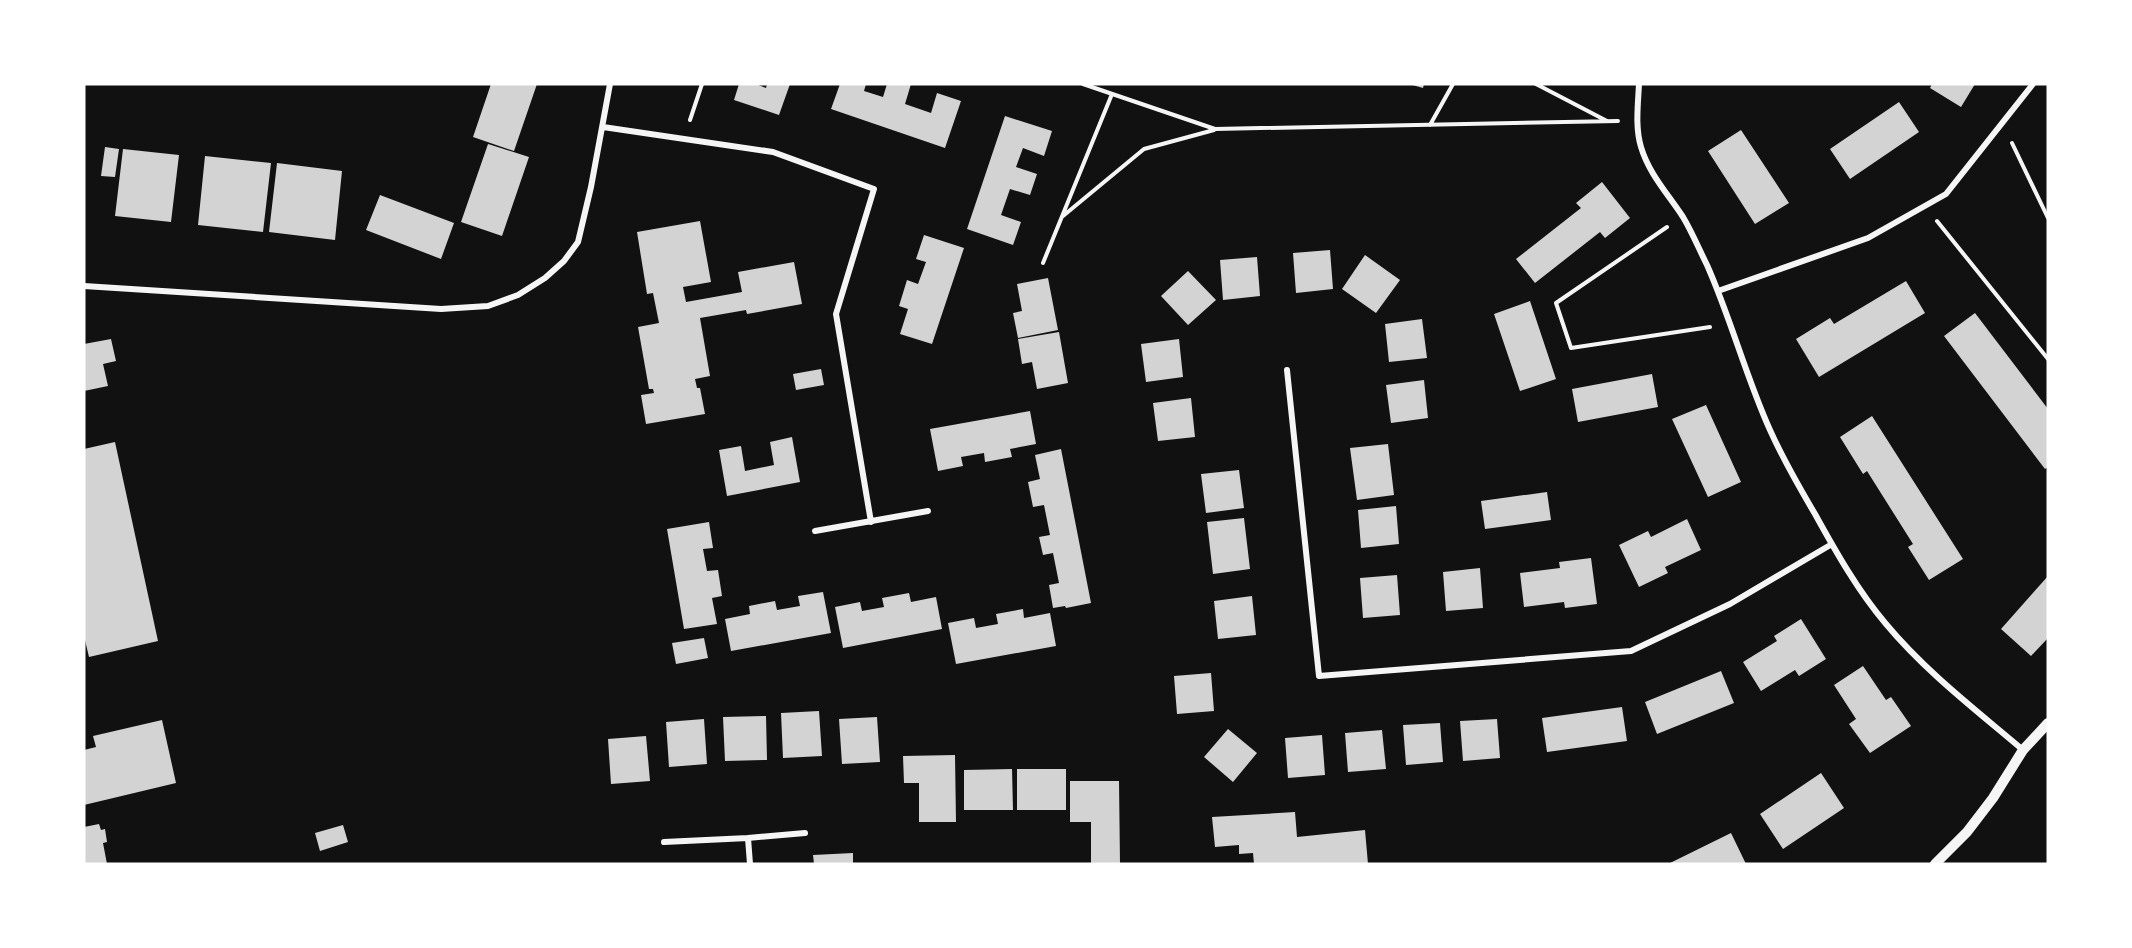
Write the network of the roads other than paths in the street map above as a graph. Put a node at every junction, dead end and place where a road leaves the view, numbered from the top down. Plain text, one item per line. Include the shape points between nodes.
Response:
1 (610, 84) edge
2 (1639, 84) edge
3 (2033, 84) edge
4 (603, 127) junction
5 (84, 286) edge
6 (1718, 291) junction
7 (1287, 370) dead end
8 (928, 511) dead end
9 (872, 522) junction
10 (815, 531) dead end
11 (1832, 544) junction
12 (2048, 723) edge
13 (2023, 750) junction
14 (805, 833) dead end
15 (748, 838) junction
16 (664, 842) dead end
17 (1939, 863) edge
18 (750, 864) edge

1 - 4 street
2 - 6 street via 1637,120 1641,147 1654,177 1682,216
3 - 6 street via 1946,194 1868,238
4 - 5 street via 578,242 545,278 518,295 488,306 441,309
4 - 9 street via 773,152 874,189 836,314
6 - 11 street via 1770,430
7 - 11 street via 1318,676 1631,651 1730,604
8 - 9 street
9 - 10 street
11 - 13 street via 1887,625 1920,660
12 - 13 street
13 - 17 street via 1993,798
14 - 15 street
15 - 16 street
15 - 18 street

